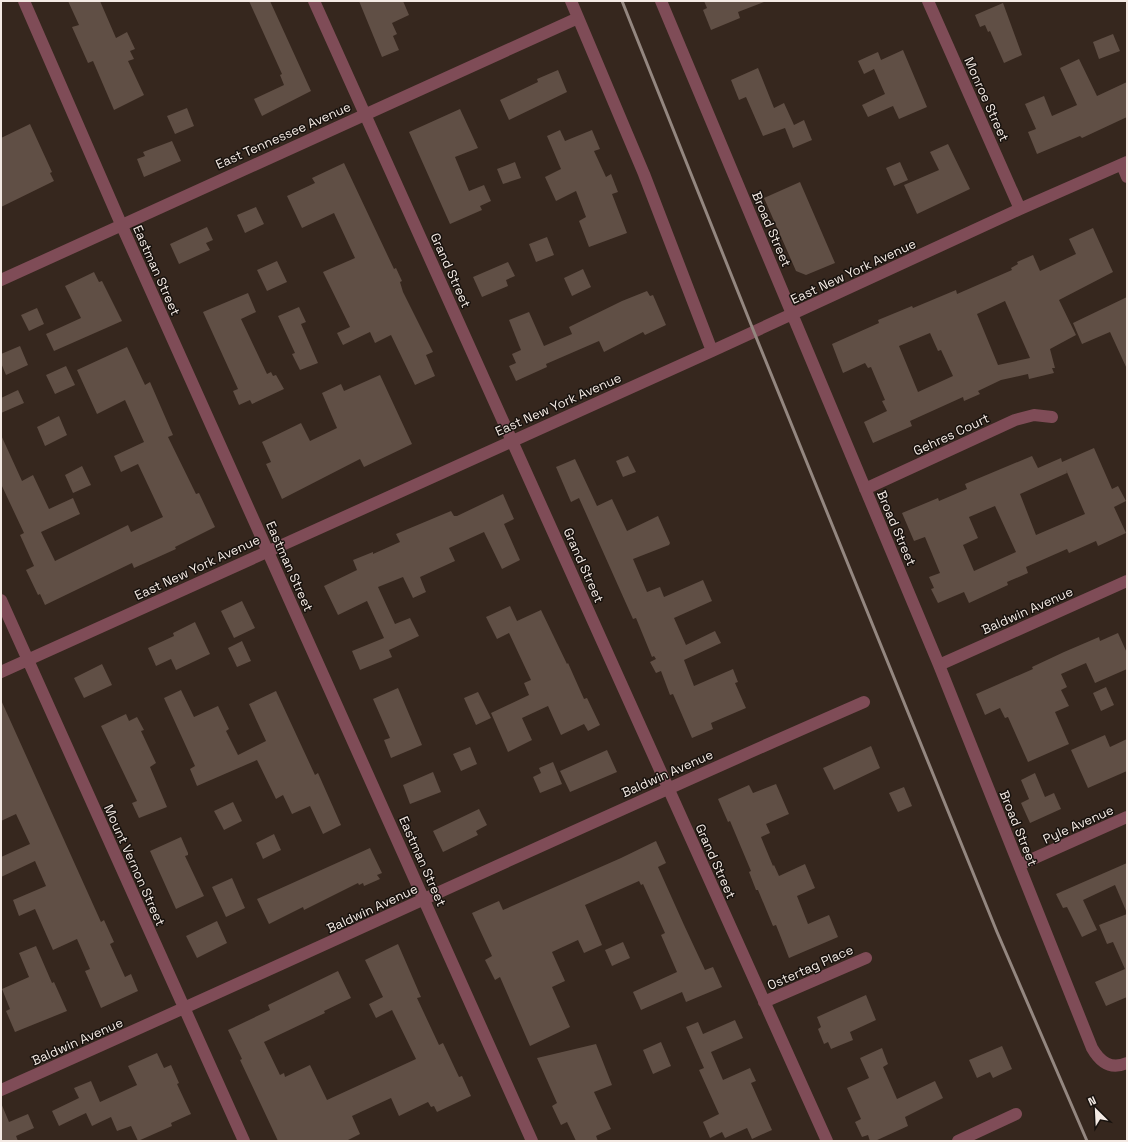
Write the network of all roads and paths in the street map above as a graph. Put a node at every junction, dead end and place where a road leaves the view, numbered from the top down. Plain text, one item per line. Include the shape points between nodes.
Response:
1 (24, 1) edge
2 (314, 1) edge
3 (571, 1) edge
4 (662, 1) edge
5 (928, 1) edge
6 (578, 18) junction
7 (365, 114) junction
8 (1124, 163) edge
9 (1127, 177) edge
10 (1020, 209) junction
11 (121, 224) junction
12 (1, 280) edge
13 (792, 315) junction
14 (712, 351) junction
15 (1052, 416) dead end
16 (512, 440) junction
17 (865, 489) junction
18 (268, 551) junction
19 (1127, 581) edge
20 (1, 600) edge
21 (28, 660) junction
22 (939, 665) junction
23 (1, 672) edge
24 (864, 702) dead end
25 (668, 788) junction
26 (1127, 817) edge
27 (1019, 865) junction
28 (424, 898) junction
29 (866, 958) dead end
30 (764, 1002) junction
31 (185, 1009) junction
32 (1127, 1064) edge
33 (1, 1090) edge
34 (1016, 1114) dead end
35 (244, 1141) edge
36 (532, 1141) edge
37 (827, 1141) edge
38 (958, 1141) edge

1 - 11 street, Eastman Street
2 - 7 street, Grand Street
3 - 6 street
4 - 13 street, Broad Street
5 - 10 street, Monroe Street
6 - 7 street, East Tennessee Avenue
6 - 14 street via 644,174
7 - 11 street, East Tennessee Avenue
7 - 16 street, Grand Street
8 - 9 street
8 - 10 street, East New York Avenue
10 - 13 street, East New York Avenue
11 - 12 street, East Tennessee Avenue
11 - 18 street, Eastman Street
13 - 14 street, East New York Avenue
13 - 17 street, Broad Street
14 - 16 street, East New York Avenue
15 - 17 street, Gehres Court via 1034,415 1015,420
16 - 18 street, East New York Avenue
16 - 25 street, Grand Street
17 - 22 street, Broad Street
18 - 21 street, East New York Avenue
18 - 28 street, Eastman Street
19 - 22 street, Baldwin Avenue
20 - 21 street, Mount Vernon Street
21 - 23 street, East New York Avenue
21 - 31 street, Mount Vernon Street
22 - 27 street, Broad Street
24 - 25 street, Baldwin Avenue
25 - 28 street, Baldwin Avenue
25 - 30 street, Grand Street
26 - 27 street, Pyle Avenue
27 - 32 street, Broad Street via 1092,1048 1097,1057 1106,1064
28 - 31 street, Baldwin Avenue
28 - 36 street, Eastman Street
29 - 30 street, Ostertag Place
30 - 37 street, Grand Street
31 - 33 street, Baldwin Avenue
31 - 35 street, Mount Vernon Street
34 - 38 street

